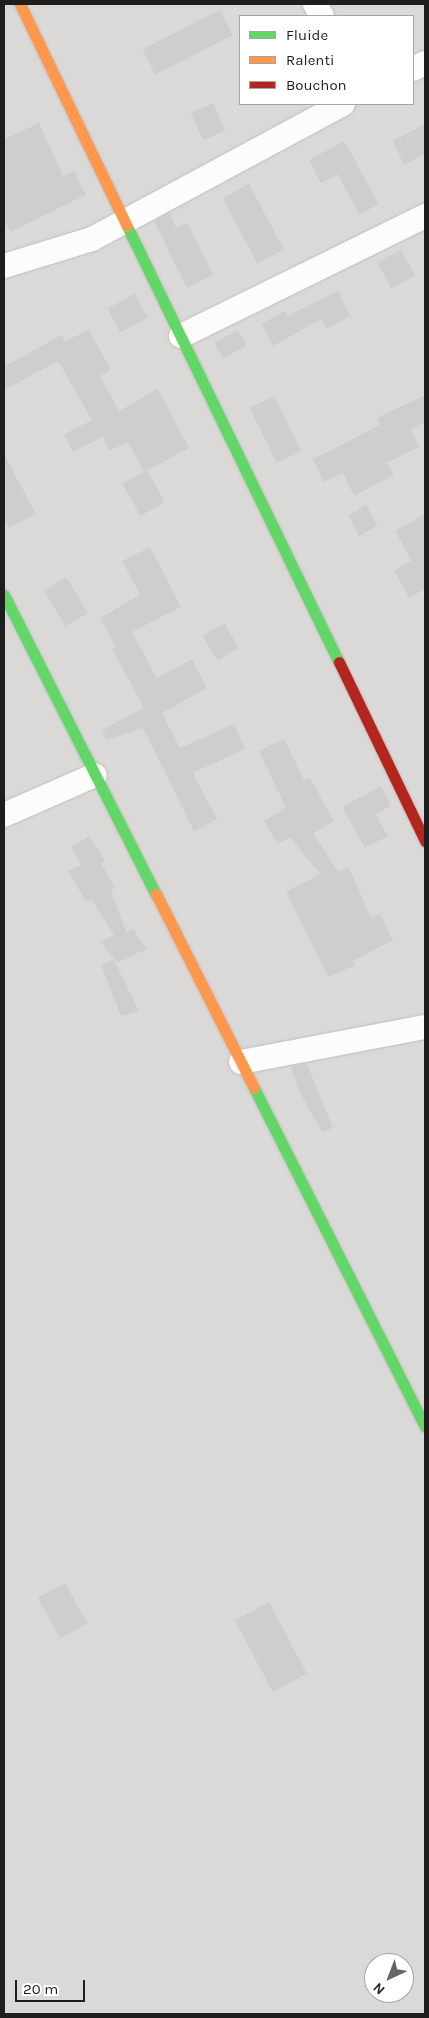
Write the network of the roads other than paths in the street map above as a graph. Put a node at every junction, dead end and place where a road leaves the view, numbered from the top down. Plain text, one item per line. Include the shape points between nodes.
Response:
1 (20, 4) edge
2 (315, 4) edge
3 (321, 15) edge
4 (341, 105) edge
5 (424, 218) edge
6 (125, 221) junction
7 (4, 266) edge
8 (181, 336) junction
9 (4, 595) edge
10 (95, 775) junction
11 (4, 815) edge
12 (425, 841) edge
13 (425, 1027) edge
14 (241, 1062) junction
15 (425, 1426) edge

1 - 6 main road
2 - 3 street
4 - 6 street
5 - 8 street
6 - 7 street via 92,239
6 - 8 main road
8 - 12 main road
9 - 10 main road
10 - 11 street
10 - 14 main road
13 - 14 street
14 - 15 main road

